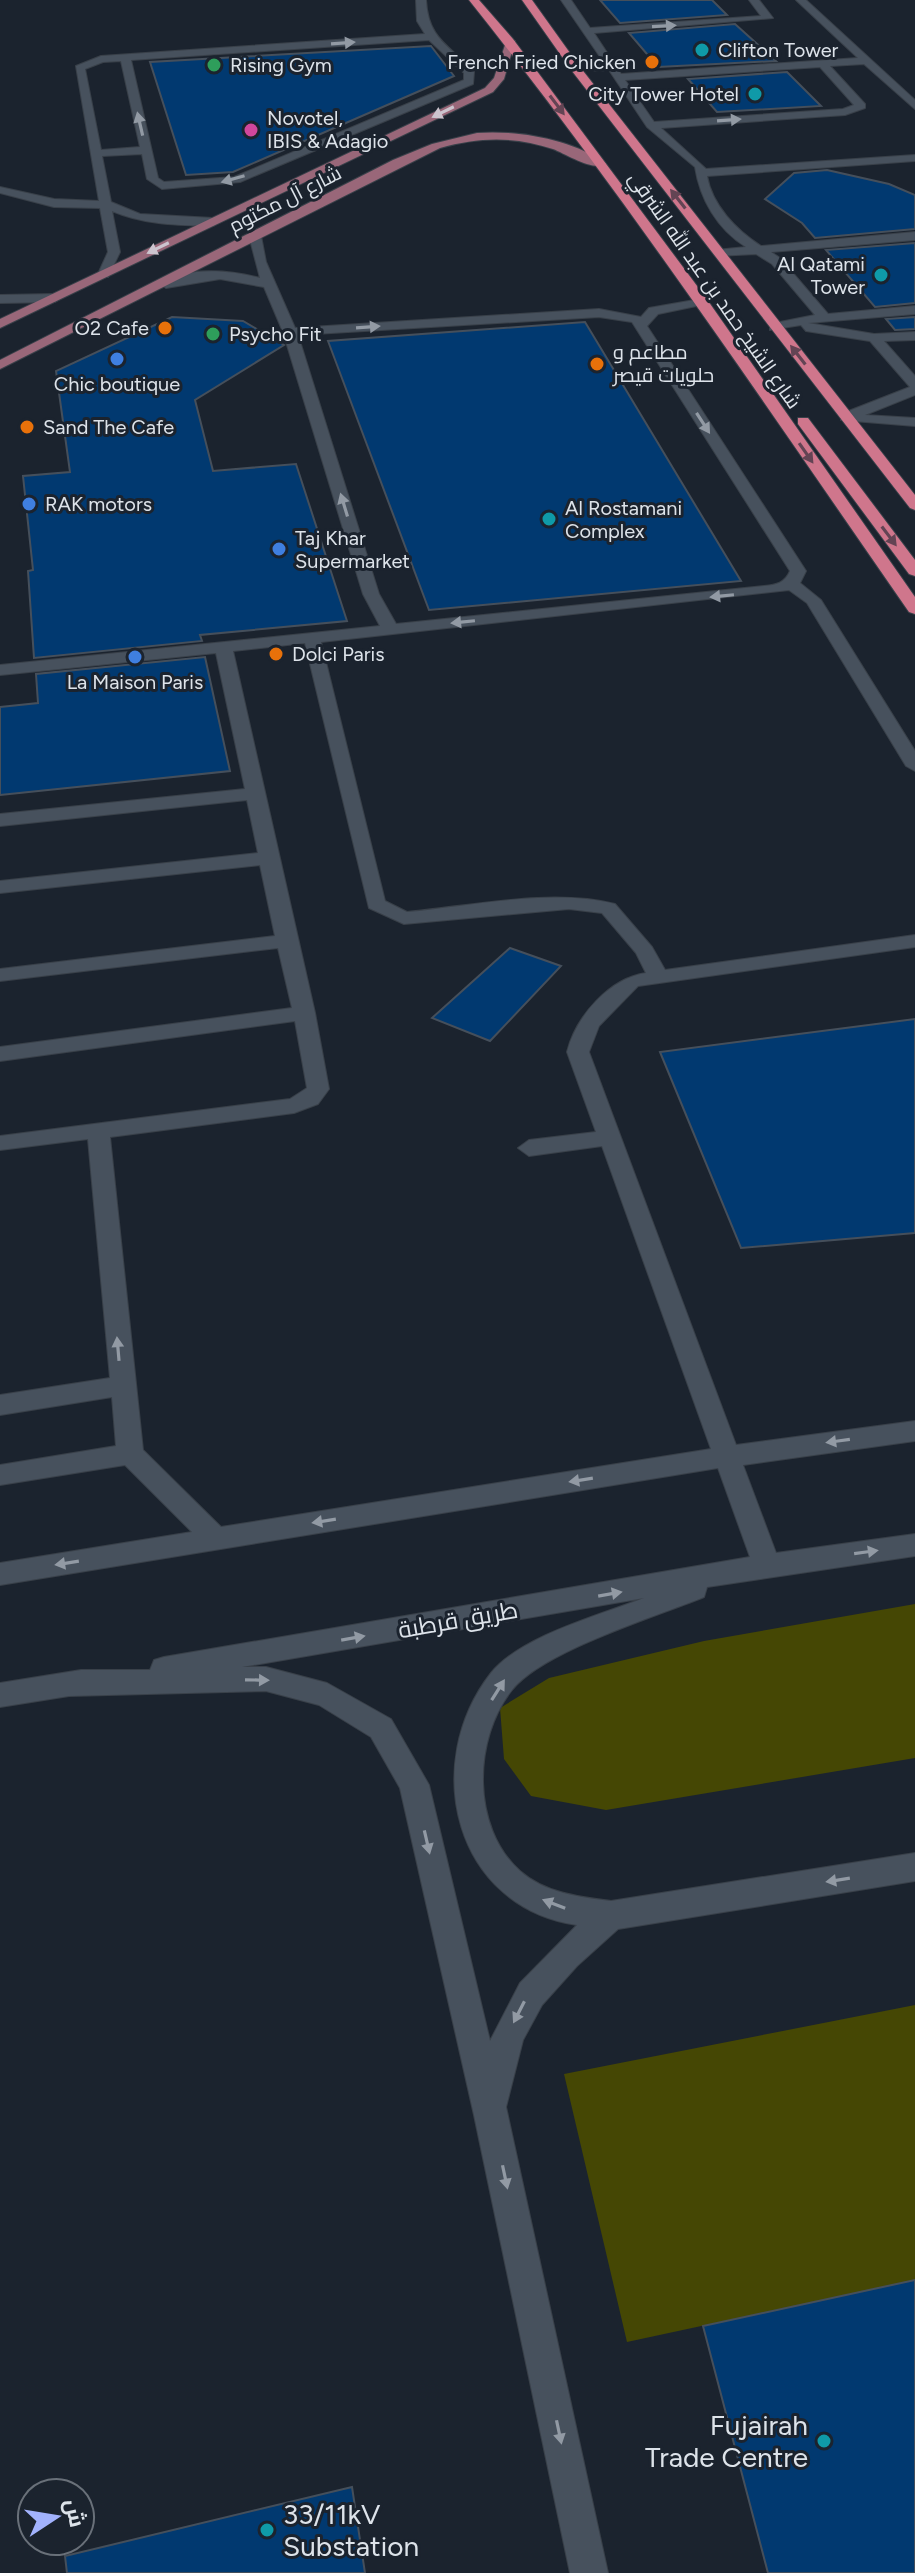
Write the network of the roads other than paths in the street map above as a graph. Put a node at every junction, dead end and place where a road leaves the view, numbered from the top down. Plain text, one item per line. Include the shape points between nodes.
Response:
1 (421, 0) edge
2 (474, 0) edge
3 (527, 0) edge
4 (566, 0) edge
5 (754, 0) edge
6 (801, 0) edge
7 (586, 31) junction
8 (431, 37) junction
9 (510, 41) junction
10 (125, 58) junction
11 (864, 61) junction
12 (822, 63) junction
13 (576, 69) junction
14 (615, 72) junction
15 (915, 91) edge
16 (899, 92) junction
17 (915, 106) edge
18 (651, 125) junction
19 (146, 150) junction
20 (362, 151) junction
21 (98, 153) junction
22 (915, 158) edge
23 (276, 163) junction
24 (600, 164) junction
25 (390, 168) junction
26 (702, 173) junction
27 (314, 174) junction
28 (0, 190) edge
29 (108, 205) junction
30 (213, 222) junction
31 (255, 236) junction
32 (915, 236) edge
33 (756, 250) junction
34 (720, 253) junction
35 (104, 274) junction
36 (166, 284) junction
37 (273, 286) junction
38 (55, 298) junction
39 (0, 299) edge
40 (701, 301) junction
41 (915, 310) edge
42 (824, 317) junction
43 (0, 324) edge
44 (641, 325) junction
45 (775, 327) junction
46 (290, 332) junction
47 (915, 336) edge
48 (874, 338) junction
49 (0, 365) edge
50 (749, 371) junction
51 (915, 387) edge
52 (846, 417) junction
53 (915, 423) edge
54 (914, 501) edge
55 (915, 571) edge
56 (791, 584) junction
57 (915, 609) edge
58 (391, 630) junction
59 (312, 637) junction
60 (224, 649) junction
61 (0, 670) edge
62 (915, 766) edge
63 (257, 793) junction
64 (0, 820) edge
65 (268, 858) junction
66 (0, 887) edge
67 (288, 941) junction
68 (915, 941) edge
69 (0, 975) edge
70 (659, 977) junction
71 (305, 1013) junction
72 (0, 1054) edge
73 (98, 1131) junction
74 (609, 1138) junction
75 (0, 1143) edge
76 (529, 1148) dead end
77 (121, 1386) junction
78 (0, 1405) edge
79 (915, 1431) edge
80 (130, 1454) junction
81 (726, 1457) junction
82 (0, 1475) edge
83 (216, 1539) junction
84 (915, 1545) edge
85 (767, 1565) junction
86 (737, 1572) junction
87 (0, 1574) edge
88 (67, 1684) junction
89 (0, 1695) edge
90 (915, 1867) edge
91 (611, 1916) junction
92 (491, 2115) junction
93 (589, 2573) edge

1 - 8 street via 422,21
2 - 9 highway, شارع الشيخ حمد بن عبد الله الشرقي
3 - 13 highway, شارع الشيخ حمد بن عبد الله الشرقي
4 - 7 street
7 -> 5 street via 768,18
6 - 11 street
7 - 14 street
10 -> 8 street
8 - 23 street via 469,72 469,82
9 -> 20 main road, شارع آل مكتوم via 499,79 489,90
9 -> 24 highway, شارع الشيخ حمد بن عبد الله الشرقي
19 -> 10 street
10 - 21 street via 88,62 80,68
11 - 12 street
11 - 16 street
12 - 14 street
18 -> 12 street via 845,112 861,106
13 - 14 street
34 -> 13 highway, شارع الشيخ حمد بن عبد الله الشرقي
14 - 18 street
15 - 16 street
16 - 17 street
18 - 26 street via 693,158
19 - 21 street
23 -> 19 street via 225,183 162,186 153,179
20 - 25 main road via 389,154 394,160
20 - 27 main road, شارع آل مكتوم
21 - 29 street
22 - 26 street
23 - 27 street
24 - 25 main road, شارع آل مكتوم via 542,140 492,135 448,142
24 - 40 highway, شارع الشيخ حمد بن عبد الله الشرقي
25 - 31 main road, شارع آل مكتوم
26 - 33 street via 705,196
27 - 30 main road, شارع آل مكتوم
28 - 29 street via 54,203
29 - 30 street via 137,217
29 - 35 street via 114,252
30 -> 35 main road, شارع آل مكتوم
31 - 36 main road, شارع آل مكتوم
31 - 37 street via 260,262
32 - 33 street
33 - 34 street
33 - 42 street via 776,261
34 - 45 highway, شارع الشيخ حمد بن عبد الله الشرقي
35 - 38 main road, شارع آل مكتوم
36 - 37 street via 229,272
36 - 49 main road, شارع آل مكتوم
37 - 46 street
38 - 39 street
38 - 43 main road, شارع آل مكتوم
40 - 44 street via 667,306 645,317
40 - 50 highway, شارع الشيخ حمد بن عبد الله الشرقي
41 - 42 street
42 - 45 street
46 -> 44 street via 599,313 626,315
44 -> 56 street via 798,571
45 - 48 street
52 -> 45 highway, شارع الشيخ حمد بن عبد الله الشرقي
58 -> 46 street via 371,594
47 - 48 street
48 - 51 street
50 -> 55 highway via 782,393
50 -> 57 highway, شارع الشيخ حمد بن عبد الله الشرقي
51 - 52 street
52 - 53 street
52 - 54 highway, شارع الشيخ حمد بن عبد الله الشرقي
56 -> 58 street
56 - 62 street via 813,600
58 - 59 street
59 - 60 street
59 - 70 street via 376,904 404,918 569,903 608,908 645,951
60 - 61 street
60 - 63 street
63 - 64 street
63 - 65 street
65 - 66 street
65 - 67 street
67 - 69 street
67 - 71 street
68 - 70 street
70 - 74 street via 632,981 579,1040 578,1052
71 - 72 street
71 - 73 street via 318,1089 310,1099 294,1106
73 - 75 street
77 -> 73 street
74 - 76 street
74 - 81 street
77 - 78 street
77 - 80 street
79 -> 81 street
80 - 82 street
80 - 83 street
81 -> 83 street
81 - 85 street
83 -> 87 street
85 -> 84 street, طريق قرطبة
85 - 86 street, طريق قرطبة
88 -> 86 street, طريق قرطبة
91 -> 86 street via 557,1908 509,1881 481,1844 468,1790 472,1737 502,1681 540,1652
88 - 89 street, طريق قرطبة
88 -> 92 street via 266,1679 327,1695 381,1728 414,1785
90 -> 91 street
91 -> 92 street via 530,1990 498,2060
92 -> 93 street

